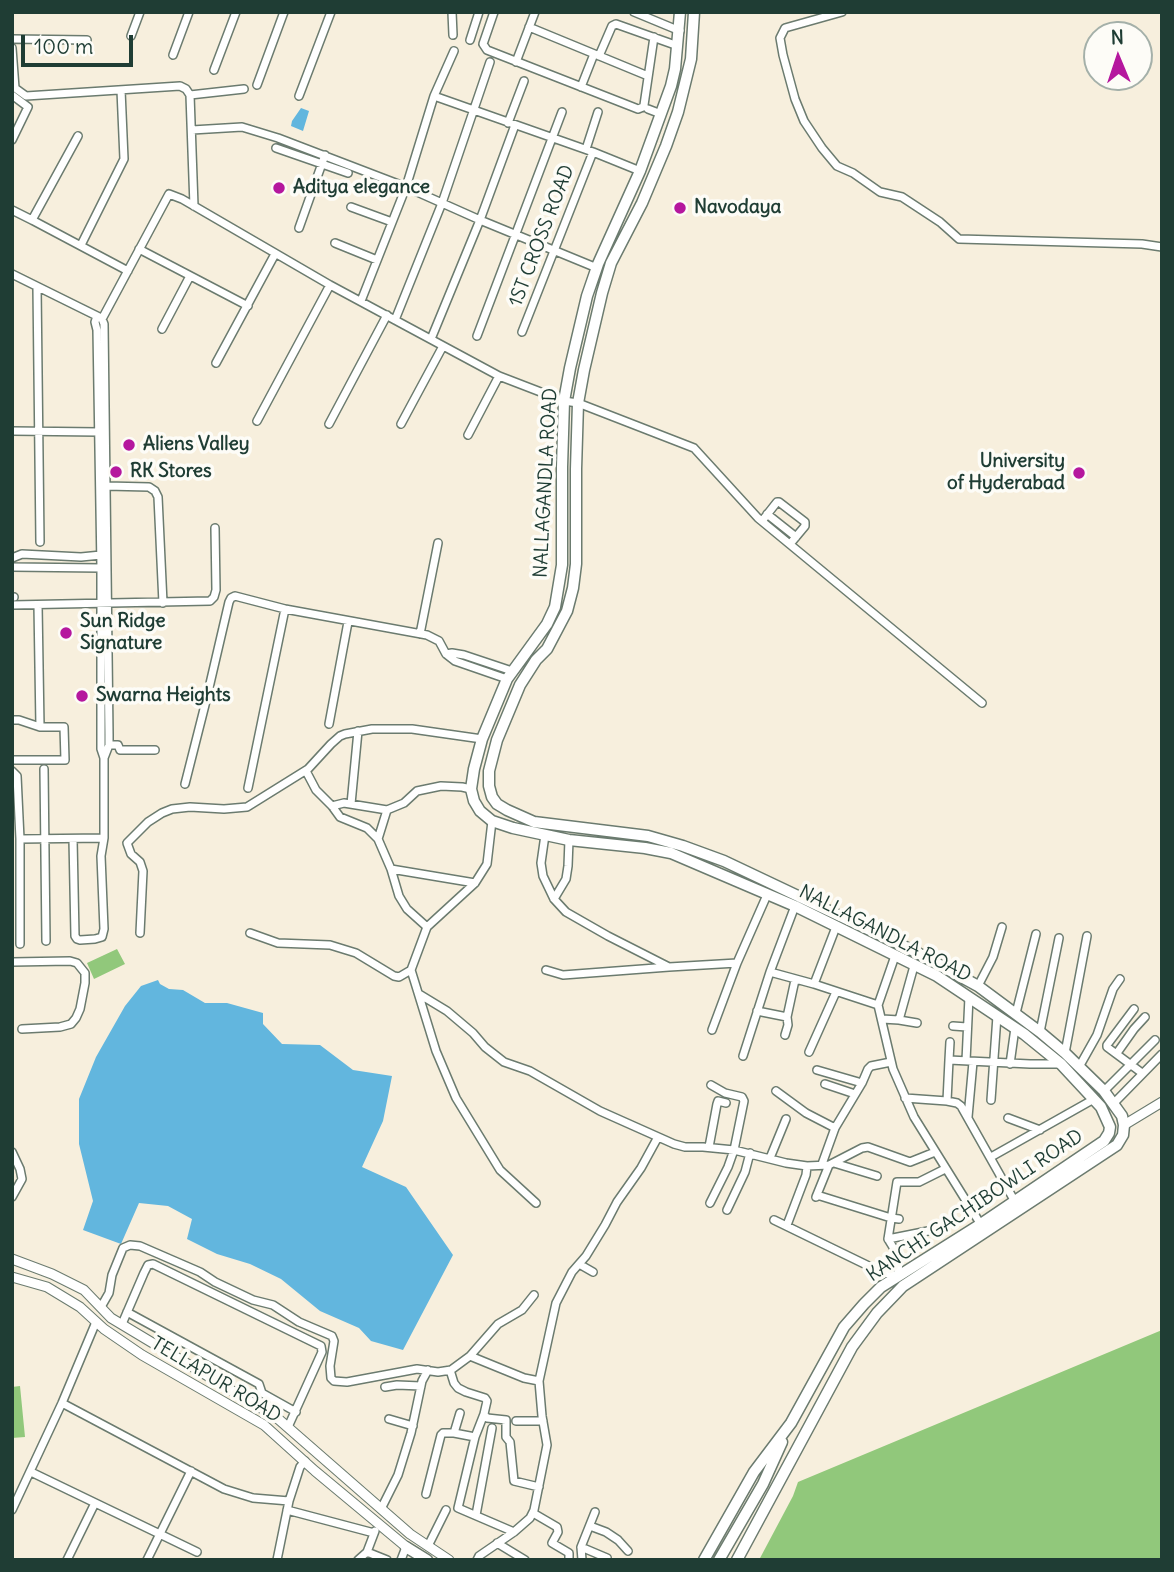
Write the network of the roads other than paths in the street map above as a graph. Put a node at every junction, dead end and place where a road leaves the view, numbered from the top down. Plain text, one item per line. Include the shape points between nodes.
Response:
1 (140, 12) edge
2 (189, 12) edge
3 (236, 12) edge
4 (284, 12) edge
5 (331, 12) edge
6 (452, 12) edge
7 (479, 12) edge
8 (494, 12) edge
9 (534, 12) edge
10 (634, 12) edge
11 (680, 12) edge
12 (694, 12) edge
13 (842, 12) edge
14 (529, 27) junction
15 (680, 31) junction
16 (453, 35) dead end
17 (131, 36) dead end
18 (654, 37) junction
19 (12, 39) edge
20 (87, 40) dead end
21 (470, 40) dead end
22 (678, 46) junction
23 (12, 48) edge
24 (454, 51) dead end
25 (173, 55) dead end
26 (596, 55) junction
27 (490, 62) dead end
28 (516, 62) junction
29 (214, 70) dead end
30 (648, 76) junction
31 (524, 80) dead end
32 (257, 85) dead end
33 (581, 87) junction
34 (244, 89) dead end
35 (121, 90) junction
36 (190, 94) junction
37 (12, 95) edge
38 (299, 96) dead end
39 (434, 96) junction
40 (648, 109) dead end
41 (473, 111) junction
42 (562, 112) dead end
43 (598, 112) dead end
44 (661, 114) junction
45 (512, 124) junction
46 (192, 130) junction
47 (78, 136) dead end
48 (552, 138) junction
49 (12, 140) edge
50 (275, 148) dead end
51 (589, 151) junction
52 (321, 159) junction
53 (640, 172) junction
54 (348, 173) dead end
55 (406, 187) junction
56 (442, 203) junction
57 (194, 206) junction
58 (351, 207) dead end
59 (12, 210) edge
60 (32, 220) junction
61 (480, 220) junction
62 (392, 222) junction
63 (299, 228) dead end
64 (516, 235) junction
65 (335, 243) dead end
66 (81, 245) junction
67 (1162, 247) edge
68 (139, 249) junction
69 (553, 251) junction
70 (275, 254) junction
71 (377, 260) junction
72 (597, 268) junction
73 (128, 271) junction
74 (12, 274) edge
75 (190, 276) junction
76 (330, 285) junction
77 (37, 287) junction
78 (361, 301) junction
79 (248, 306) junction
80 (387, 315) junction
81 (100, 318) junction
82 (395, 320) junction
83 (162, 329) dead end
84 (100, 330) junction
85 (522, 332) dead end
86 (477, 336) dead end
87 (431, 340) junction
88 (443, 346) junction
89 (216, 363) dead end
90 (499, 376) junction
91 (564, 401) junction
92 (578, 404) junction
93 (257, 421) dead end
94 (329, 424) dead end
95 (401, 424) dead end
96 (12, 431) edge
97 (38, 431) junction
98 (99, 432) junction
99 (468, 435) dead end
100 (106, 486) junction
101 (768, 514) junction
102 (762, 521) junction
103 (779, 524) junction
104 (215, 528) dead end
105 (774, 531) junction
106 (793, 541) junction
107 (40, 542) dead end
108 (438, 544) dead end
109 (101, 555) junction
110 (12, 558) edge
111 (12, 567) edge
112 (101, 568) junction
113 (105, 603) junction
114 (163, 603) junction
115 (12, 605) edge
116 (38, 605) junction
117 (285, 609) junction
118 (348, 622) junction
119 (420, 634) junction
120 (510, 675) junction
121 (982, 703) dead end
122 (12, 720) edge
123 (329, 724) dead end
124 (40, 727) junction
125 (358, 731) junction
126 (109, 734) junction
127 (118, 734) dead end
128 (482, 739) junction
129 (109, 746) junction
130 (155, 750) dead end
131 (104, 758) junction
132 (12, 760) edge
133 (44, 769) dead end
134 (12, 771) edge
135 (306, 771) junction
136 (185, 785) dead end
137 (248, 788) dead end
138 (471, 789) junction
139 (351, 804) junction
140 (332, 806) junction
141 (387, 810) junction
142 (492, 821) junction
143 (545, 835) junction
144 (104, 838) junction
145 (20, 839) junction
146 (45, 839) junction
147 (73, 839) junction
148 (377, 839) junction
149 (569, 840) junction
150 (647, 842) junction
151 (391, 869) junction
152 (475, 883) junction
153 (767, 895) junction
154 (554, 899) junction
155 (795, 906) junction
156 (427, 926) junction
157 (836, 926) junction
158 (1002, 927) dead end
159 (140, 933) dead end
160 (250, 933) dead end
161 (1036, 934) dead end
162 (1087, 936) dead end
163 (1059, 938) dead end
164 (46, 941) dead end
165 (20, 944) dead end
166 (895, 956) junction
167 (12, 962) edge
168 (737, 963) junction
169 (915, 966) junction
170 (670, 967) junction
171 (411, 970) junction
172 (546, 970) dead end
173 (770, 972) junction
174 (1120, 979) dead end
175 (796, 980) junction
176 (814, 985) junction
177 (978, 986) junction
178 (836, 992) junction
179 (419, 994) junction
180 (969, 997) junction
181 (877, 1005) junction
182 (1134, 1009) dead end
183 (757, 1010) junction
184 (1016, 1013) junction
185 (997, 1016) junction
186 (787, 1017) junction
187 (1145, 1017) dead end
188 (882, 1019) junction
189 (900, 1020) junction
190 (917, 1023) dead end
191 (953, 1026) dead end
192 (967, 1027) junction
193 (1015, 1028) junction
194 (22, 1029) dead end
195 (712, 1030) dead end
196 (1040, 1032) junction
197 (785, 1035) dead end
198 (1156, 1040) dead end
199 (950, 1042) dead end
200 (809, 1052) dead end
201 (1117, 1053) junction
202 (1162, 1054) edge
203 (744, 1056) dead end
204 (1063, 1059) junction
205 (949, 1060) junction
206 (891, 1062) junction
207 (969, 1062) junction
208 (993, 1063) junction
209 (1010, 1063) junction
210 (1130, 1063) junction
211 (1079, 1068) junction
212 (817, 1070) dead end
213 (1142, 1073) junction
214 (862, 1083) junction
215 (825, 1084) dead end
216 (712, 1085) dead end
217 (776, 1091) dead end
218 (1104, 1091) junction
219 (855, 1094) junction
220 (905, 1098) junction
221 (991, 1100) dead end
222 (1094, 1100) junction
223 (947, 1101) junction
224 (1162, 1102) edge
225 (726, 1103) dead end
226 (1114, 1103) junction
227 (968, 1118) junction
228 (1008, 1118) dead end
229 (786, 1119) dead end
230 (1124, 1125) junction
231 (835, 1128) junction
232 (1040, 1130) junction
233 (1110, 1130) joint
234 (658, 1136) junction
235 (709, 1147) junction
236 (734, 1150) junction
237 (12, 1152) edge
238 (935, 1152) junction
239 (750, 1153) junction
240 (991, 1157) junction
241 (770, 1158) junction
242 (828, 1164) junction
243 (807, 1166) junction
244 (945, 1169) junction
245 (877, 1176) dead end
246 (12, 1197) edge
247 (1014, 1200) junction
248 (536, 1203) dead end
249 (710, 1203) dead end
250 (727, 1210) dead end
251 (895, 1218) junction
252 (774, 1220) dead end
253 (787, 1226) junction
254 (983, 1228) junction
255 (928, 1231) dead end
256 (888, 1239) junction
257 (12, 1259) edge
258 (579, 1264) junction
259 (593, 1272) dead end
260 (12, 1276) edge
261 (898, 1276) junction
262 (534, 1294) dead end
263 (101, 1307) junction
264 (127, 1312) junction
265 (96, 1322) junction
266 (122, 1324) junction
267 (159, 1346) junction
268 (470, 1356) junction
269 (150, 1360) junction
270 (219, 1363) junction
271 (428, 1370) junction
272 (450, 1370) junction
273 (211, 1378) junction
274 (539, 1381) junction
275 (421, 1386) junction
276 (385, 1387) dead end
277 (62, 1404) junction
278 (460, 1413) dead end
279 (484, 1413) junction
280 (295, 1414) junction
281 (389, 1419) dead end
282 (516, 1421) dead end
283 (543, 1422) junction
284 (791, 1423) junction
285 (413, 1426) junction
286 (288, 1427) junction
287 (492, 1428) dead end
288 (454, 1433) junction
289 (475, 1437) junction
290 (305, 1461) junction
291 (191, 1471) junction
292 (31, 1472) junction
293 (539, 1487) junction
294 (426, 1494) dead end
295 (95, 1503) junction
296 (288, 1506) junction
297 (381, 1509) junction
298 (12, 1510) edge
299 (446, 1510) dead end
300 (595, 1512) dead end
301 (533, 1513) junction
302 (476, 1515) junction
303 (376, 1522) junction
304 (590, 1526) junction
305 (514, 1532) junction
306 (374, 1533) junction
307 (160, 1534) junction
308 (497, 1544) junction
309 (428, 1546) junction
310 (406, 1547) junction
311 (582, 1547) junction
312 (628, 1551) dead end
313 (197, 1552) dead end
314 (367, 1552) junction
315 (607, 1558) edge
316 (67, 1560) edge
317 (147, 1560) edge
318 (277, 1560) edge
319 (358, 1560) edge
320 (387, 1560) edge
321 (401, 1560) edge
322 (422, 1560) edge
323 (428, 1560) edge
324 (449, 1560) edge
325 (477, 1560) edge
326 (525, 1560) edge
327 (569, 1560) edge
328 (582, 1560) edge
329 (704, 1560) edge
330 (719, 1560) edge
331 (737, 1560) edge

1 - 17 street
2 - 25 street
3 - 29 street
4 - 32 street
5 - 38 street
6 - 16 street
7 - 21 street
8 - 28 street via 483,46
9 - 14 street
10 - 15 street
11 - 15 main road, NALLAGANDLA ROAD
12 - 92 main road, NALLAGANDLA ROAD via 691,59 678,112 642,203 611,263
13 - 67 street via 785,28 780,38 804,121 837,166 880,192 902,197 960,239
14 - 26 street
14 - 28 street
15 - 22 main road, NALLAGANDLA ROAD
18 - 22 street
18 - 26 street via 614,24
18 - 30 street
19 - 20 street
22 - 44 main road, NALLAGANDLA ROAD
23 - 35 street via 15,88 26,96
24 - 39 street
26 - 30 street
26 - 33 street
27 - 41 street
28 - 33 street
30 - 33 street via 641,109
31 - 45 street
34 - 36 street
35 - 36 street via 180,86
35 - 66 street via 124,159
36 - 46 street
37 - 49 street via 27,107
39 - 41 street
39 - 55 street
40 - 44 street
41 - 45 street
41 - 56 street
42 - 48 street
43 - 51 street, 1ST CROSS ROAD
44 - 53 main road, NALLAGANDLA ROAD
45 - 48 street
45 - 61 street
46 - 52 street via 242,127
46 - 57 street
47 - 60 street
48 - 51 street
48 - 64 street
50 - 52 street
51 - 53 street
51 - 69 street, 1ST CROSS ROAD
52 - 54 street
52 - 55 street
52 - 63 street
53 - 72 main road, NALLAGANDLA ROAD
55 - 56 street
55 - 62 street
56 - 61 street
56 - 82 street
57 - 68 street via 169,194
57 - 70 street
58 - 62 street
59 - 60 street
60 - 66 street
61 - 64 street
61 - 87 street
62 - 71 street
64 - 69 street
64 - 86 street
65 - 71 street
66 - 73 street
68 - 73 street
68 - 75 street
69 - 72 street
69 - 85 street, 1ST CROSS ROAD
70 - 76 street
70 - 79 street
71 - 78 street
72 - 91 main road, NALLAGANDLA ROAD
73 - 81 street
74 - 77 street
75 - 79 street
75 - 83 street
76 - 78 street
76 - 93 street
77 - 81 street
77 - 97 street
78 - 80 street
79 - 89 street
80 - 82 street
80 - 94 street
81 - 84 street
82 - 87 street
84 - 98 street
84 - 100 street
87 - 88 street
88 - 90 street
88 - 95 street
90 - 91 street
90 - 99 street
91 - 92 street
91 - 120 main road, NALLAGANDLA ROAD via 562,565 555,607
92 - 102 street via 694,448
92 - 150 main road, NALLAGANDLA ROAD via 576,564 568,611 518,689 497,740 489,786 497,804 534,822
96 - 97 street
97 - 98 street
97 - 107 street
98 - 109 street
100 - 113 street
100 - 114 street via 149,487 158,497
101 - 102 street
101 - 103 street
101 - 106 street via 779,502 805,522
102 - 105 street
103 - 105 street
103 - 106 street
104 - 114 street via 214,597 204,602
105 - 106 street
106 - 121 street
108 - 119 street
109 - 110 street via 22,554
109 - 112 street
111 - 112 street
112 - 113 street
113 - 114 street
113 - 116 street
113 - 126 street
113 - 131 street
115 - 116 street
116 - 124 street
117 - 118 street
117 - 136 street via 235,596 229,602
117 - 137 street
118 - 119 street
118 - 123 street
119 - 120 street via 439,641 455,662
120 - 128 main road, NALLAGANDLA ROAD
122 - 124 street
124 - 132 street via 64,727 65,760
125 - 128 street via 412,726
125 - 135 street via 340,736
125 - 139 street
126 - 127 street
126 - 129 street
128 - 138 main road, NALLAGANDLA ROAD
129 - 130 street
129 - 131 street
131 - 144 street
133 - 146 street
134 - 145 street via 17,776
135 - 140 street
135 - 159 street via 247,807 186,807 148,822 127,843 143,872
138 - 141 street via 441,786 417,791
138 - 142 main road via 476,806
139 - 140 street
139 - 141 street
140 - 148 street via 340,817 368,828
141 - 148 street
142 - 143 main road, NALLAGANDLA ROAD
142 - 152 street via 487,864
143 - 149 main road, NALLAGANDLA ROAD
143 - 154 street via 541,863
144 - 147 street
144 - 147 street via 104,935 80,940 75,936
145 - 146 street
145 - 165 street
146 - 147 street
146 - 164 street
148 - 151 street
149 - 150 main road, NALLAGANDLA ROAD
149 - 154 street via 566,879
150 - 153 main road, NALLAGANDLA ROAD
150 - 177 main road, NALLAGANDLA ROAD via 684,846 724,861
151 - 152 street
151 - 156 street via 407,909
152 - 156 street
153 - 155 main road, NALLAGANDLA ROAD
153 - 168 street
154 - 170 street via 584,923
155 - 157 main road, NALLAGANDLA ROAD
155 - 173 street
156 - 171 street
157 - 166 main road, NALLAGANDLA ROAD
157 - 176 street
158 - 177 street
160 - 171 street via 278,943 330,945 356,953 394,976
161 - 184 street
162 - 204 street
163 - 196 street
166 - 169 main road, NALLAGANDLA ROAD
166 - 181 street
167 - 194 street via 69,961 85,973 80,1009 71,1024
168 - 170 street
168 - 195 street
169 - 180 main road, NALLAGANDLA ROAD
169 - 189 street
170 - 172 street via 563,975
171 - 179 street
173 - 175 street
173 - 183 street
174 - 211 street
175 - 176 street
175 - 186 street
176 - 178 street
177 - 184 main road, NALLAGANDLA ROAD
178 - 181 street
178 - 200 street
179 - 234 street via 456,1018 504,1062
179 - 248 street via 456,1098 500,1170
180 - 185 main road, NALLAGANDLA ROAD
180 - 192 street
181 - 188 street
182 - 201 street via 1107,1045
183 - 186 street
183 - 203 street
184 - 196 main road, NALLAGANDLA ROAD
185 - 193 main road, NALLAGANDLA ROAD
185 - 208 street
186 - 197 street
187 - 201 street
188 - 189 street
188 - 206 street
189 - 190 street
191 - 192 street
192 - 207 street
193 - 204 main road, NALLAGANDLA ROAD
193 - 209 street
196 - 204 main road, NALLAGANDLA ROAD
198 - 210 street
199 - 205 street
201 - 210 street
202 - 213 street
204 - 209 street
204 - 211 main road, NALLAGANDLA ROAD
204 - 222 main road, NALLAGANDLA ROAD
205 - 207 street
205 - 223 street
206 - 214 street via 871,1066
206 - 220 street
207 - 208 street
207 - 227 street
208 - 209 street
208 - 221 street
210 - 213 street
210 - 218 street
211 - 218 main road, NALLAGANDLA ROAD
212 - 214 street
213 - 226 street
214 - 219 street
215 - 219 street
216 - 236 street via 743,1098
217 - 231 street
218 - 226 main road, NALLAGANDLA ROAD
219 - 231 street
220 - 223 street
220 - 238 street
222 - 232 street
222 - 233 main road, NALLAGANDLA ROAD
223 - 227 street via 961,1106
224 - 230 street
225 - 235 street via 718,1101
226 - 230 main road, NALLAGANDLA ROAD
227 - 240 street
228 - 232 street
229 - 241 street
230 - 254 main road, KANCHI GACHIBOWLI ROAD via 1117,1144
231 - 242 street
232 - 240 street
233 - 247 main road, KANCHI GACHIBOWLI ROAD via 1104,1140
234 - 235 street via 685,1147
234 - 258 street
235 - 236 street
236 - 239 street
236 - 249 street
237 - 246 street via 22,1179
238 - 242 street via 910,1162 868,1147
238 - 244 street
239 - 241 street
239 - 250 street
240 - 247 street
241 - 243 street
242 - 243 street
242 - 245 street
242 - 251 street via 817,1196
243 - 253 street
244 - 251 street via 919,1182 897,1182
244 - 254 street
247 - 254 main road, KANCHI GACHIBOWLI ROAD
251 - 256 street
252 - 253 street
253 - 261 street
254 - 261 main road, KANCHI GACHIBOWLI ROAD
254 - 331 main road, KANCHI GACHIBOWLI ROAD via 903,1286 877,1313 852,1347
255 - 256 street
256 - 261 street via 898,1257
257 - 263 street via 84,1290
258 - 259 street
258 - 274 street via 556,1303
260 - 265 street, TELLAPUR ROAD via 47,1287
261 - 284 main road, KANCHI GACHIBOWLI ROAD via 881,1287 844,1327
262 - 268 street via 522,1310 498,1324
263 - 266 street
263 - 271 street via 120,1252 127,1246 140,1246 332,1336 330,1374 334,1381
264 - 266 street
264 - 270 street
264 - 280 street via 148,1265 153,1265 321,1346
265 - 269 street, TELLAPUR ROAD
265 - 277 street
266 - 267 street
267 - 269 street
267 - 273 street
268 - 272 street
268 - 274 street
269 - 290 street, TELLAPUR ROAD via 264,1425
270 - 273 street
270 - 280 street via 259,1384 262,1393
271 - 272 street
271 - 275 street
272 - 279 street via 458,1388 485,1398
273 - 286 street
274 - 283 street
275 - 276 street
275 - 285 street
277 - 291 street
277 - 292 street
278 - 288 street
279 - 289 street
279 - 293 street via 488,1419 506,1420 514,1481
280 - 286 street
281 - 285 street
282 - 283 street
283 - 293 street via 547,1445
284 - 329 main road, KANCHI GACHIBOWLI ROAD via 754,1472
284 - 330 main road via 763,1484
285 - 297 street via 398,1475
286 - 297 street
287 - 302 street
288 - 289 street
288 - 294 street via 441,1435
289 - 302 street via 457,1506
290 - 296 street
290 - 303 street, TELLAPUR ROAD
291 - 296 street via 224,1489
291 - 307 street
292 - 295 street
292 - 298 street
293 - 301 street
295 - 307 street
295 - 316 street
296 - 306 street
296 - 318 street
297 - 309 street
299 - 309 street
300 - 304 street
301 - 305 street
301 - 327 street via 558,1527 552,1544 569,1553
302 - 305 street
303 - 306 street
303 - 310 street, TELLAPUR ROAD
304 - 311 street
304 - 312 street via 606,1532
305 - 308 street
306 - 314 street
307 - 313 street
307 - 317 street
308 - 325 street
308 - 326 street
309 - 324 street
310 - 321 street
310 - 322 street, TELLAPUR ROAD
310 - 323 main road
311 - 315 street
311 - 328 street
314 - 319 street
314 - 320 street

